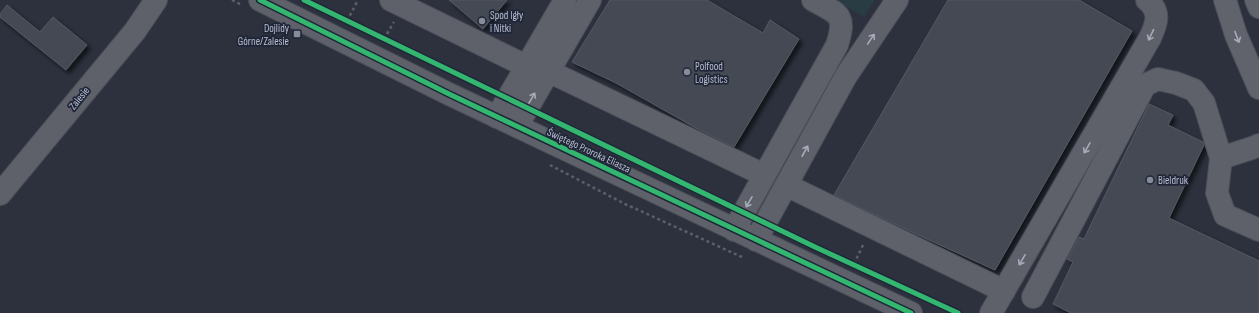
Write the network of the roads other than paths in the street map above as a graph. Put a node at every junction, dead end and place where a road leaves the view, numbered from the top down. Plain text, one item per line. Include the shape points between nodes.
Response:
1 (156, 0) edge
2 (260, 0) edge
3 (391, 0) edge
4 (565, 0) edge
5 (590, 0) edge
6 (813, 0) edge
7 (897, 0) edge
8 (1147, 0) edge
9 (1225, 0) edge
10 (1256, 0) edge
11 (1259, 7) edge
12 (526, 66) junction
13 (548, 71) junction
14 (1259, 88) edge
15 (497, 117) junction
16 (516, 126) junction
17 (1259, 145) edge
18 (1221, 158) junction
19 (764, 175) junction
20 (786, 185) junction
21 (0, 194) edge
22 (734, 230) junction
23 (1259, 230) edge
24 (756, 240) junction
25 (1004, 291) junction
26 (1033, 296) dead end
27 (911, 313) edge
28 (991, 313) edge

1 - 21 street, Zalesie via 135,31
2 - 15 street, Świętego Proroka Eliasza
3 - 12 street
4 - 12 street
5 - 13 street
6 - 19 street via 836,13 842,24 841,32 837,45
20 -> 7 street via 846,76
8 -> 25 street via 1153,6 1156,15 1150,38
9 -> 14 main road via 1236,35
10 - 11 main road
12 - 15 street
16 -> 13 street
13 - 19 street
15 - 16 street, Świętego Proroka Eliasza
16 - 22 street, Świętego Proroka Eliasza
17 - 18 street
18 - 23 street via 1217,193 1226,216
18 - 26 street via 1204,103 1194,90 1158,79 1145,85
19 -> 22 street
20 - 24 street
20 - 25 street
22 - 24 street, Świętego Proroka Eliasza
24 - 27 street, Świętego Proroka Eliasza
25 - 28 street

